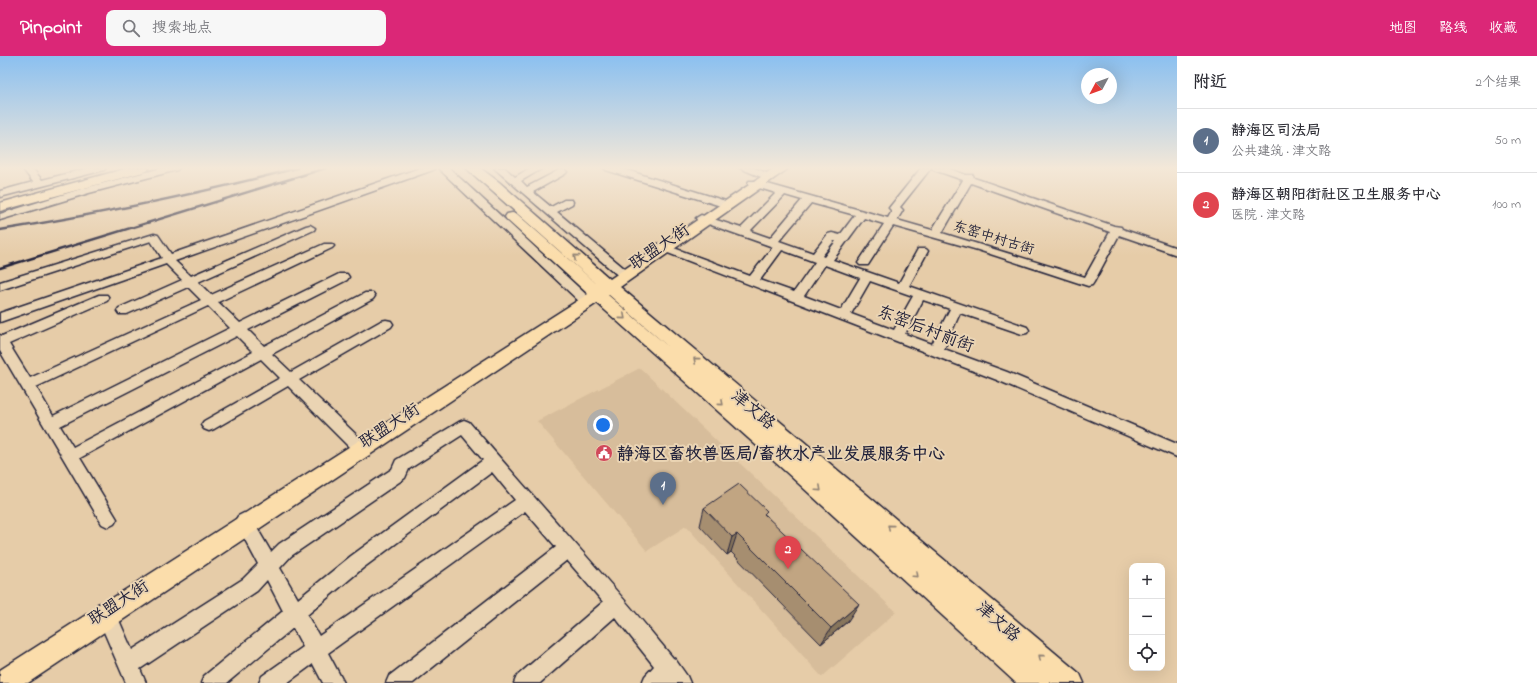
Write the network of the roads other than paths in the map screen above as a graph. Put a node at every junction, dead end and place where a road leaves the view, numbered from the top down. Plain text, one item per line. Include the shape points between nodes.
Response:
1 (18, 197) edge
2 (33, 197) edge
3 (65, 197) edge
4 (348, 197) edge
5 (482, 197) edge
6 (495, 197) edge
7 (507, 197) edge
8 (534, 197) edge
9 (704, 197) edge
10 (736, 197) edge
11 (778, 197) edge
12 (803, 197) edge
13 (903, 197) edge
14 (958, 197) edge
15 (1024, 197) edge
16 (809, 199) junction
17 (0, 202) edge
18 (568, 202) dead end
19 (726, 204) junction
20 (0, 206) edge
21 (550, 212) junction
22 (862, 214) junction
23 (0, 217) edge
24 (704, 219) junction
25 (890, 222) junction
26 (310, 228) dead end
27 (1117, 230) junction
28 (742, 233) junction
29 (935, 235) junction
30 (776, 244) junction
31 (328, 246) dead end
32 (662, 247) junction
33 (1177, 250) edge
34 (922, 251) dead end
35 (821, 260) junction
36 (170, 261) junction
37 (864, 263) dead end
38 (867, 276) junction
39 (343, 277) dead end
40 (190, 281) junction
41 (753, 282) junction
42 (0, 286) edge
43 (603, 288) junction
44 (902, 288) junction
45 (920, 294) junction
46 (369, 296) dead end
47 (796, 298) junction
48 (210, 301) junction
49 (957, 307) junction
50 (123, 311) dead end
51 (844, 316) junction
52 (0, 318) edge
53 (386, 324) dead end
54 (239, 329) junction
55 (1022, 330) dead end
56 (898, 336) junction
57 (0, 341) edge
58 (936, 351) junction
59 (263, 353) junction
60 (289, 378) junction
61 (27, 386) junction
62 (50, 424) junction
63 (209, 425) dead end
64 (360, 447) junction
65 (1177, 452) edge
66 (69, 456) junction
67 (493, 462) junction
68 (526, 501) junction
69 (108, 519) dead end
70 (245, 523) junction
71 (567, 549) junction
72 (270, 566) junction
73 (616, 603) junction
74 (295, 612) junction
75 (106, 614) junction
76 (316, 650) junction
77 (668, 666) junction
78 (131, 677) edge
79 (0, 678) edge
80 (4, 683) edge
81 (211, 683) edge
82 (269, 683) edge
83 (334, 683) edge
84 (396, 683) edge
85 (524, 683) edge
86 (652, 683) edge
87 (680, 683) edge
88 (1036, 683) edge
89 (1071, 683) edge

1 - 17 main road
2 - 20 main road
3 - 23 street
4 - 36 street
5 - 43 street
6 - 43 main road, 津文路
43 -> 7 main road, 津文路
8 - 21 street
9 - 19 street
10 - 19 main road
11 - 28 street
12 - 16 street, 东窑中村古街
13 - 25 street via 894,208 898,210
14 - 29 street
15 - 27 street
16 - 22 street, 东窑中村古街
16 - 30 street
18 - 21 street
19 - 24 main road
21 - 43 street
22 - 25 street, 东窑中村古街
22 - 35 street via 843,240 832,236
24 - 28 street
24 - 32 main road
25 - 29 street, 东窑中村古街
25 - 37 street
26 - 40 street
27 - 29 street, 东窑中村古街 via 1088,282
27 - 33 street
28 - 30 street
30 - 35 street
30 - 41 street
31 - 48 street
32 - 41 street, 东窑后村前街
32 - 43 main road
34 - 44 street
35 - 38 street
35 - 47 street
36 - 40 street
36 - 42 street via 154,237
36 - 52 street
36 - 57 street via 103,295
38 - 44 street
38 - 51 street
39 - 54 street
40 - 48 street
40 - 50 street
41 - 47 street, 东窑后村前街
43 - 64 main road
43 -> 88 main road, 津文路 via 793,466
89 -> 43 main road, 津文路
44 - 45 street
45 - 49 street
45 - 56 street
46 - 59 street
47 - 51 street, 东窑后村前街
48 - 54 street
48 - 61 street
49 - 55 street
49 - 58 street
51 - 56 street, 东窑后村前街
53 - 60 street
54 - 59 street
54 - 62 street
56 - 58 street, 东窑后村前街
57 - 61 street
58 - 65 street, 东窑后村前街 via 1029,387
59 - 60 street
59 - 66 street
60 - 63 street
60 - 64 street
61 - 62 street
62 - 66 street
64 - 70 main road
66 - 69 street
67 - 68 street
67 - 72 street via 464,426 402,465 400,473 285,550
67 - 74 street via 357,562
68 - 71 street
68 - 76 street
70 - 72 street
70 - 75 main road
71 - 73 street
71 - 84 street
72 - 74 street
72 - 78 street via 250,585
73 - 77 street
73 - 85 street
74 - 76 street
74 - 81 street
75 - 78 street
75 - 79 main road, 联盟大街
75 - 80 main road
76 - 82 street
76 - 83 street
77 - 86 street
77 - 87 street

